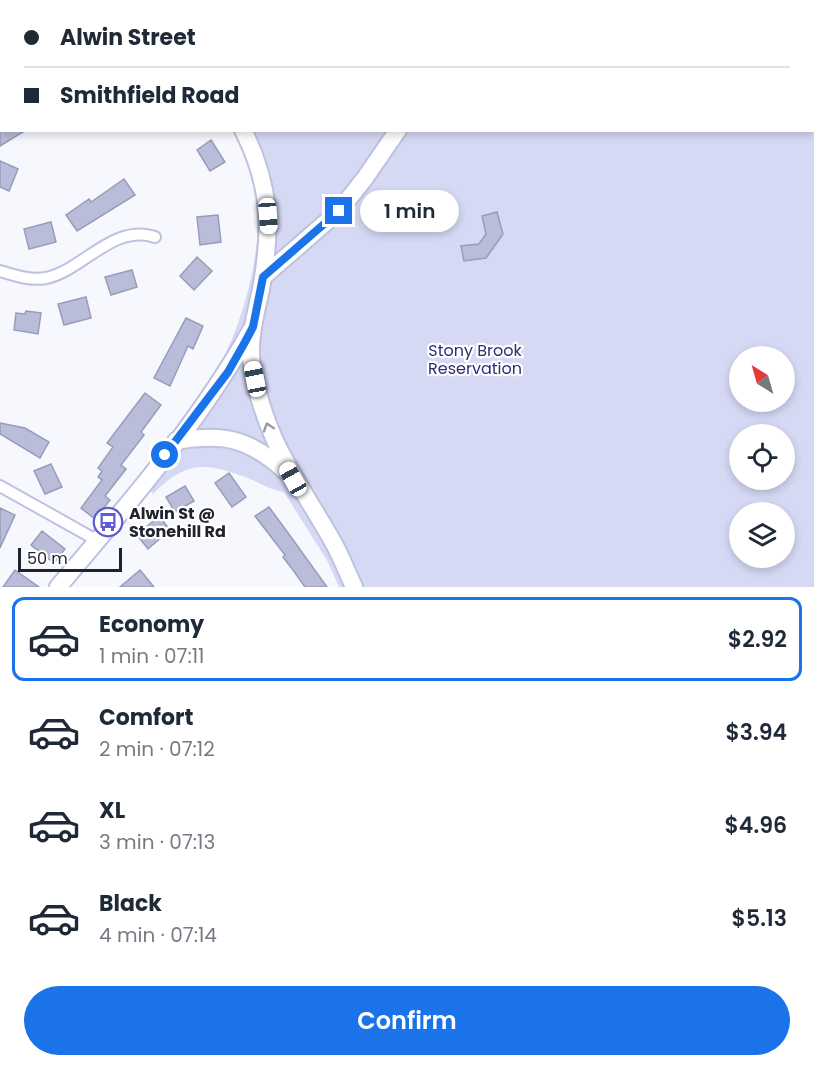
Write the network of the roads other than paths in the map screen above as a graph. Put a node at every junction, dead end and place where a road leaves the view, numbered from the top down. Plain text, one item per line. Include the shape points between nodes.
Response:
1 (244, 132) edge
2 (397, 132) edge
3 (155, 237) dead end
4 (0, 271) edge
5 (263, 277) junction
6 (253, 327) junction
7 (176, 441) junction
8 (293, 479) junction
9 (0, 486) edge
10 (98, 541) junction
11 (58, 587) edge
12 (354, 587) edge

1 - 5 street via 267,194 269,238
2 - 5 street via 339,211
3 - 4 street via 124,236 46,278 22,278
5 - 6 street
6 - 7 street via 228,372
8 -> 6 street via 270,436 260,403 252,362
7 - 8 street via 220,436 237,440 270,458
7 - 10 street
8 - 12 street via 334,544
9 - 10 street
10 - 11 street

